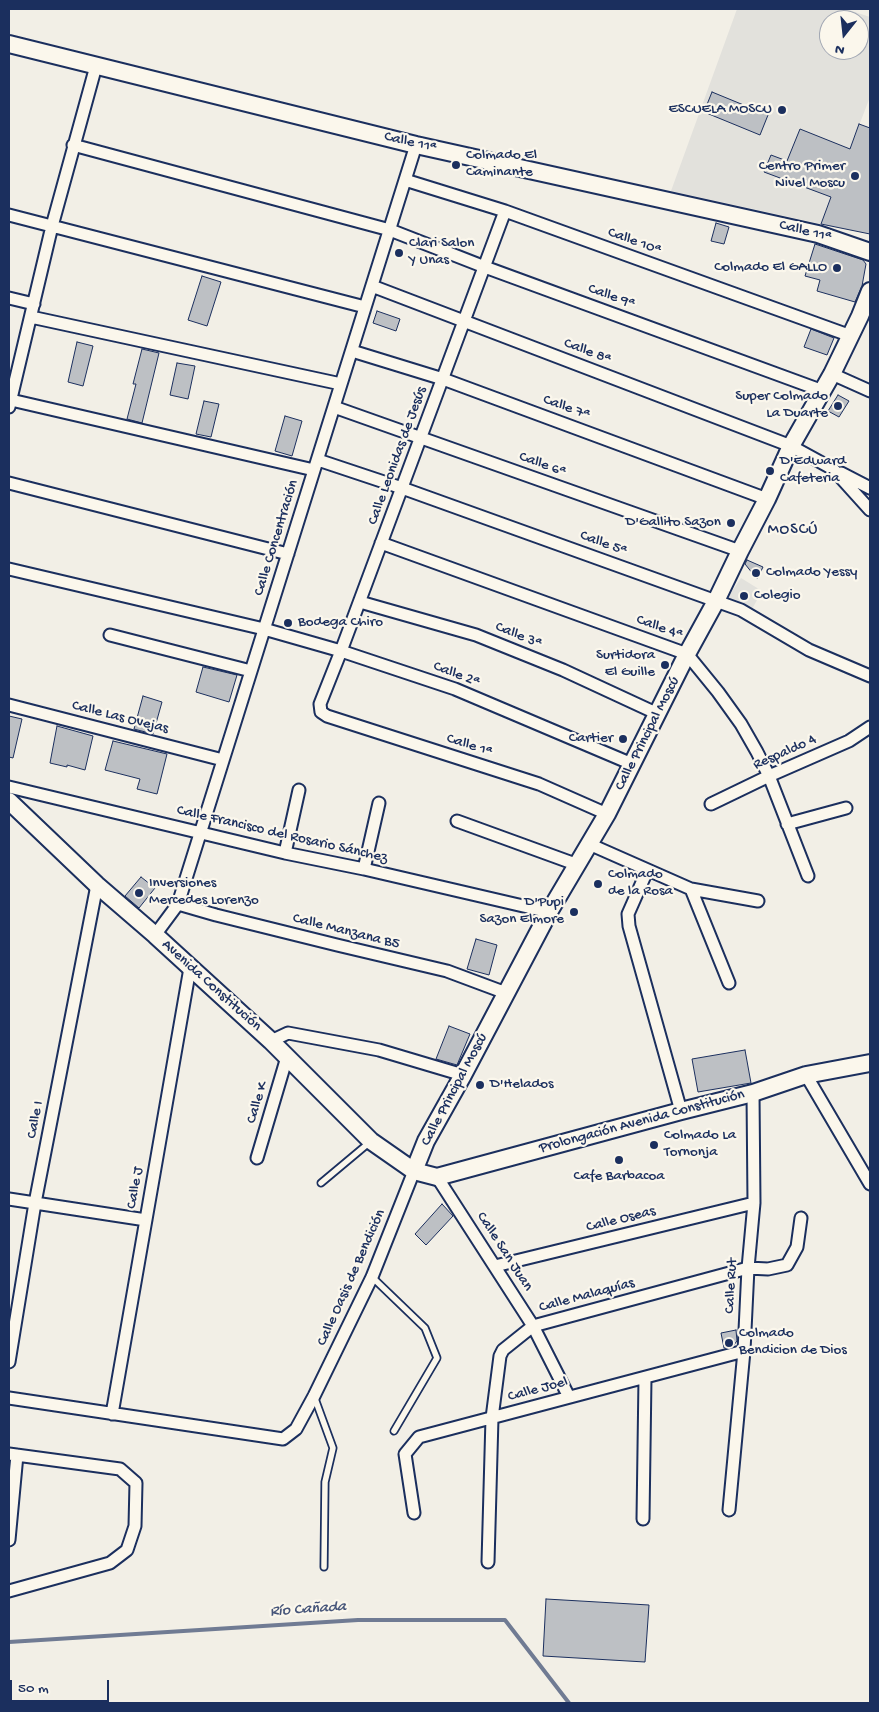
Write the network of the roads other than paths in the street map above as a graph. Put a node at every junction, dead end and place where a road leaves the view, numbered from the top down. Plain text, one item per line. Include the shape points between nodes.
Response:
1 (9, 44) edge
2 (96, 66) junction
3 (73, 144) junction
4 (416, 145) junction
5 (405, 180) junction
6 (505, 211) junction
7 (9, 215) edge
8 (52, 226) junction
9 (390, 230) junction
10 (870, 252) edge
11 (485, 267) junction
12 (372, 286) junction
13 (870, 291) edge
14 (9, 298) edge
15 (34, 304) junction
16 (365, 307) junction
17 (31, 317) junction
18 (865, 318) edge
19 (464, 321) junction
20 (851, 336) junction
21 (352, 351) junction
22 (832, 374) junction
23 (443, 379) junction
24 (12, 382) edge
25 (341, 384) junction
26 (822, 390) junction
27 (870, 391) edge
28 (10, 403) edge
29 (334, 407) junction
30 (421, 437) junction
31 (791, 446) junction
32 (316, 465) junction
33 (833, 469) junction
34 (9, 483) edge
35 (402, 488) junction
36 (870, 488) edge
37 (767, 499) junction
38 (870, 510) edge
39 (382, 543) junction
40 (740, 551) junction
41 (288, 554) junction
42 (9, 569) edge
43 (716, 601) junction
44 (360, 602) junction
45 (264, 629) junction
46 (110, 635) dead end
47 (342, 650) junction
48 (687, 654) junction
49 (251, 672) junction
50 (870, 676) edge
51 (9, 705) edge
52 (321, 712) joint
53 (658, 714) junction
54 (870, 728) edge
55 (223, 760) junction
56 (632, 764) junction
57 (769, 776) junction
58 (9, 787) edge
59 (299, 790) dead end
60 (9, 801) edge
61 (379, 803) dead end
62 (711, 804) dead end
63 (846, 808) dead end
64 (607, 814) junction
65 (457, 821) dead end
66 (787, 824) junction
67 (201, 832) junction
68 (590, 844) junction
69 (285, 852) junction
70 (578, 865) junction
71 (364, 869) junction
72 (647, 871) junction
73 (808, 876) dead end
74 (97, 885) junction
75 (691, 890) junction
76 (758, 901) dead end
77 (178, 904) junction
78 (549, 912) junction
79 (155, 935) junction
80 (190, 968) junction
81 (729, 983) dead end
82 (506, 992) junction
83 (271, 1041) junction
84 (287, 1057) junction
85 (870, 1063) edge
86 (462, 1076) junction
87 (806, 1076) junction
88 (753, 1093) junction
89 (682, 1111) junction
90 (371, 1141) junction
91 (257, 1158) dead end
92 (414, 1171) junction
93 (437, 1177) junction
94 (321, 1183) dead end
95 (870, 1184) edge
96 (9, 1200) edge
97 (35, 1203) junction
98 (754, 1203) junction
99 (801, 1218) dead end
100 (146, 1220) junction
101 (496, 1266) junction
102 (748, 1268) junction
103 (372, 1277) junction
104 (533, 1326) junction
105 (744, 1352) junction
106 (9, 1362) edge
107 (645, 1378) junction
108 (314, 1396) junction
109 (570, 1397) junction
110 (9, 1398) edge
111 (112, 1414) junction
112 (492, 1418) junction
113 (394, 1431) dead end
114 (13, 1454) edge
115 (728, 1510) dead end
116 (414, 1513) dead end
117 (643, 1519) dead end
118 (9, 1540) edge
119 (488, 1562) dead end
120 (324, 1567) dead end
121 (9, 1591) edge

1 - 2 street, Calle 11ª
2 - 3 street
2 - 4 street, Calle 11ª
3 - 8 street
3 - 9 street, Calle 9ª
4 - 5 street, Calle Concentración
4 - 10 street, Calle 11ª via 818,234
5 - 6 street, Calle 10ª
5 - 9 street, Calle Concentración
6 - 11 street, Calle Leonidas de Jesús
6 - 20 street, Calle 10ª
7 - 8 street
8 - 15 street
8 - 16 street
9 - 11 street, Calle 9ª
9 - 12 street, Calle Concentración
11 - 19 street, Calle Leonidas de Jesús
11 - 26 street, Calle 9ª
12 - 16 street, Calle Concentración
12 - 19 street, Calle 8ª
13 - 18 street, Calle Principal Moscú
14 - 15 street
15 - 17 street
16 - 21 street, Calle Concentración
17 - 24 street
17 - 25 street
18 - 20 street, Calle Principal Moscú
19 - 23 street, Calle Leonidas de Jesús
19 - 31 street, Calle 8ª
20 - 22 street, Calle Principal Moscú
21 - 23 street, Calle 7ª
21 - 25 street, Calle Concentración
22 - 26 street, Calle Principal Moscú
22 - 27 street
23 - 30 street, Calle Leonidas de Jesús
23 - 37 street, Calle 7ª
24 - 28 street
25 - 29 street, Calle Concentración
26 - 31 street, Calle Principal Moscú
28 - 32 street, Calle 5ª
29 - 30 street, Calle 6ª
29 - 32 street, Calle Concentración
30 - 35 street, Calle Leonidas de Jesús
30 - 40 street, Calle 6ª
31 - 33 street, Calle 8ª
31 - 37 street, Calle Principal Moscú
32 - 35 street, Calle 5ª
32 - 41 street, Calle Concentración
33 - 36 street, Calle 8ª
33 - 38 street
34 - 41 street
35 - 39 street, Calle Leonidas de Jesús
35 - 43 street, Calle 5ª
37 - 40 street, Calle Principal Moscú
39 - 44 street, Calle Leonidas de Jesús
39 - 48 street, Calle 4ª
40 - 43 street, Calle Principal Moscú
41 - 45 street, Calle Concentración
42 - 45 street, Calle 2ª
43 - 48 street, Calle Principal Moscú
43 - 50 street, Calle 5ª via 741,610 809,650
44 - 47 street, Calle Leonidas de Jesús
44 - 53 street, Calle 3ª via 476,635 563,670
45 - 47 street, Calle 2ª
45 - 49 street, Calle Concentración
46 - 49 street
47 - 52 street, Calle Leonidas de Jesús via 320,704
47 - 56 street, Calle 2ª via 455,689
48 - 53 street, Calle Principal Moscú
48 - 57 street, Calle 4ª via 741,724
49 - 55 street, Calle Concentración
51 - 55 street, Calle Las Ovejas
52 - 64 street, Calle 1ª via 539,784
53 - 56 street, Calle Principal Moscú
54 - 57 street, Respaldo 4 via 849,741
55 - 67 street, Calle Concentración
56 - 64 street, Calle Principal Moscú
57 - 62 street, Respaldo 4
57 - 66 street, Calle 4ª
58 - 67 street, Calle Francisco del Rosario Sánchez
59 - 69 street
60 - 74 street, Avenida Constitución
61 - 71 street
63 - 66 street
64 - 68 street, Calle Principal Moscú
65 - 70 street
66 - 73 street, Calle 4ª
67 - 69 street, Calle Francisco del Rosario Sánchez
67 - 77 street, Calle Concentración
68 - 70 street, Calle Principal Moscú
68 - 72 street
69 - 71 street, Calle Francisco del Rosario Sánchez
70 - 78 street, Calle Principal Moscú
71 - 78 street, Calle Francisco del Rosario Sánchez
72 - 75 street
72 - 89 street via 628,914 629,926
74 - 79 street, Avenida Constitución
74 - 97 street, Calle I
75 - 76 street
75 - 81 street
77 - 79 street, Calle Concentración
77 - 82 street, Calle Manzana B5 via 447,971
78 - 82 street, Calle Principal Moscú
79 - 80 street, Avenida Constitución
80 - 83 street, Avenida Constitución
80 - 100 street, Calle J
82 - 86 street, Calle Principal Moscú
83 - 84 street, Avenida Constitución
83 - 86 street via 288,1033 298,1034 379,1050
84 - 90 street, Avenida Constitución
84 - 91 street, Calle K
85 - 87 street, Prolongación Avenida Constitución
86 - 92 street, Calle Principal Moscú via 426,1141
87 - 88 street, Prolongación Avenida Constitución
87 - 95 street
88 - 89 street, Prolongación Avenida Constitución
88 - 98 street, Calle Rut
89 - 93 street, Prolongación Avenida Constitución
90 - 92 street, Avenida Constitución
90 - 94 lane
92 - 93 street, Prolongación Avenida Constitución
92 - 103 street, Calle Oasis de Bendición
93 - 101 street, Calle San Juan
96 - 97 street
97 - 100 street
97 - 106 street, Calle I
98 - 101 street, Calle Oseas
98 - 102 street, Calle Rut
99 - 102 street, Calle Malaquías via 797,1247 787,1265 768,1269
100 - 111 street, Calle J
101 - 104 street, Calle San Juan
102 - 104 street, Calle Malaquías
102 - 105 street, Calle Rut
103 - 108 street, Calle Oasis de Bendición
103 - 113 lane via 425,1328 437,1358
104 - 109 street, Calle San Juan
104 - 112 street, Calle Malaquías via 500,1356
105 - 107 street, Calle Joel
105 - 115 street, Calle Rut
107 - 109 street, Calle Joel
107 - 117 street
108 - 111 street, Calle Oasis de Bendición via 296,1429 283,1439
108 - 120 lane via 333,1448 325,1482
109 - 112 street, Calle Joel
110 - 111 street, Calle Oasis de Bendición
112 - 116 street, Calle Joel via 419,1437 405,1454
112 - 119 street, Calle Malaquías
114 - 118 street
114 - 121 street via 120,1469 136,1483 135,1526 127,1550 110,1563

